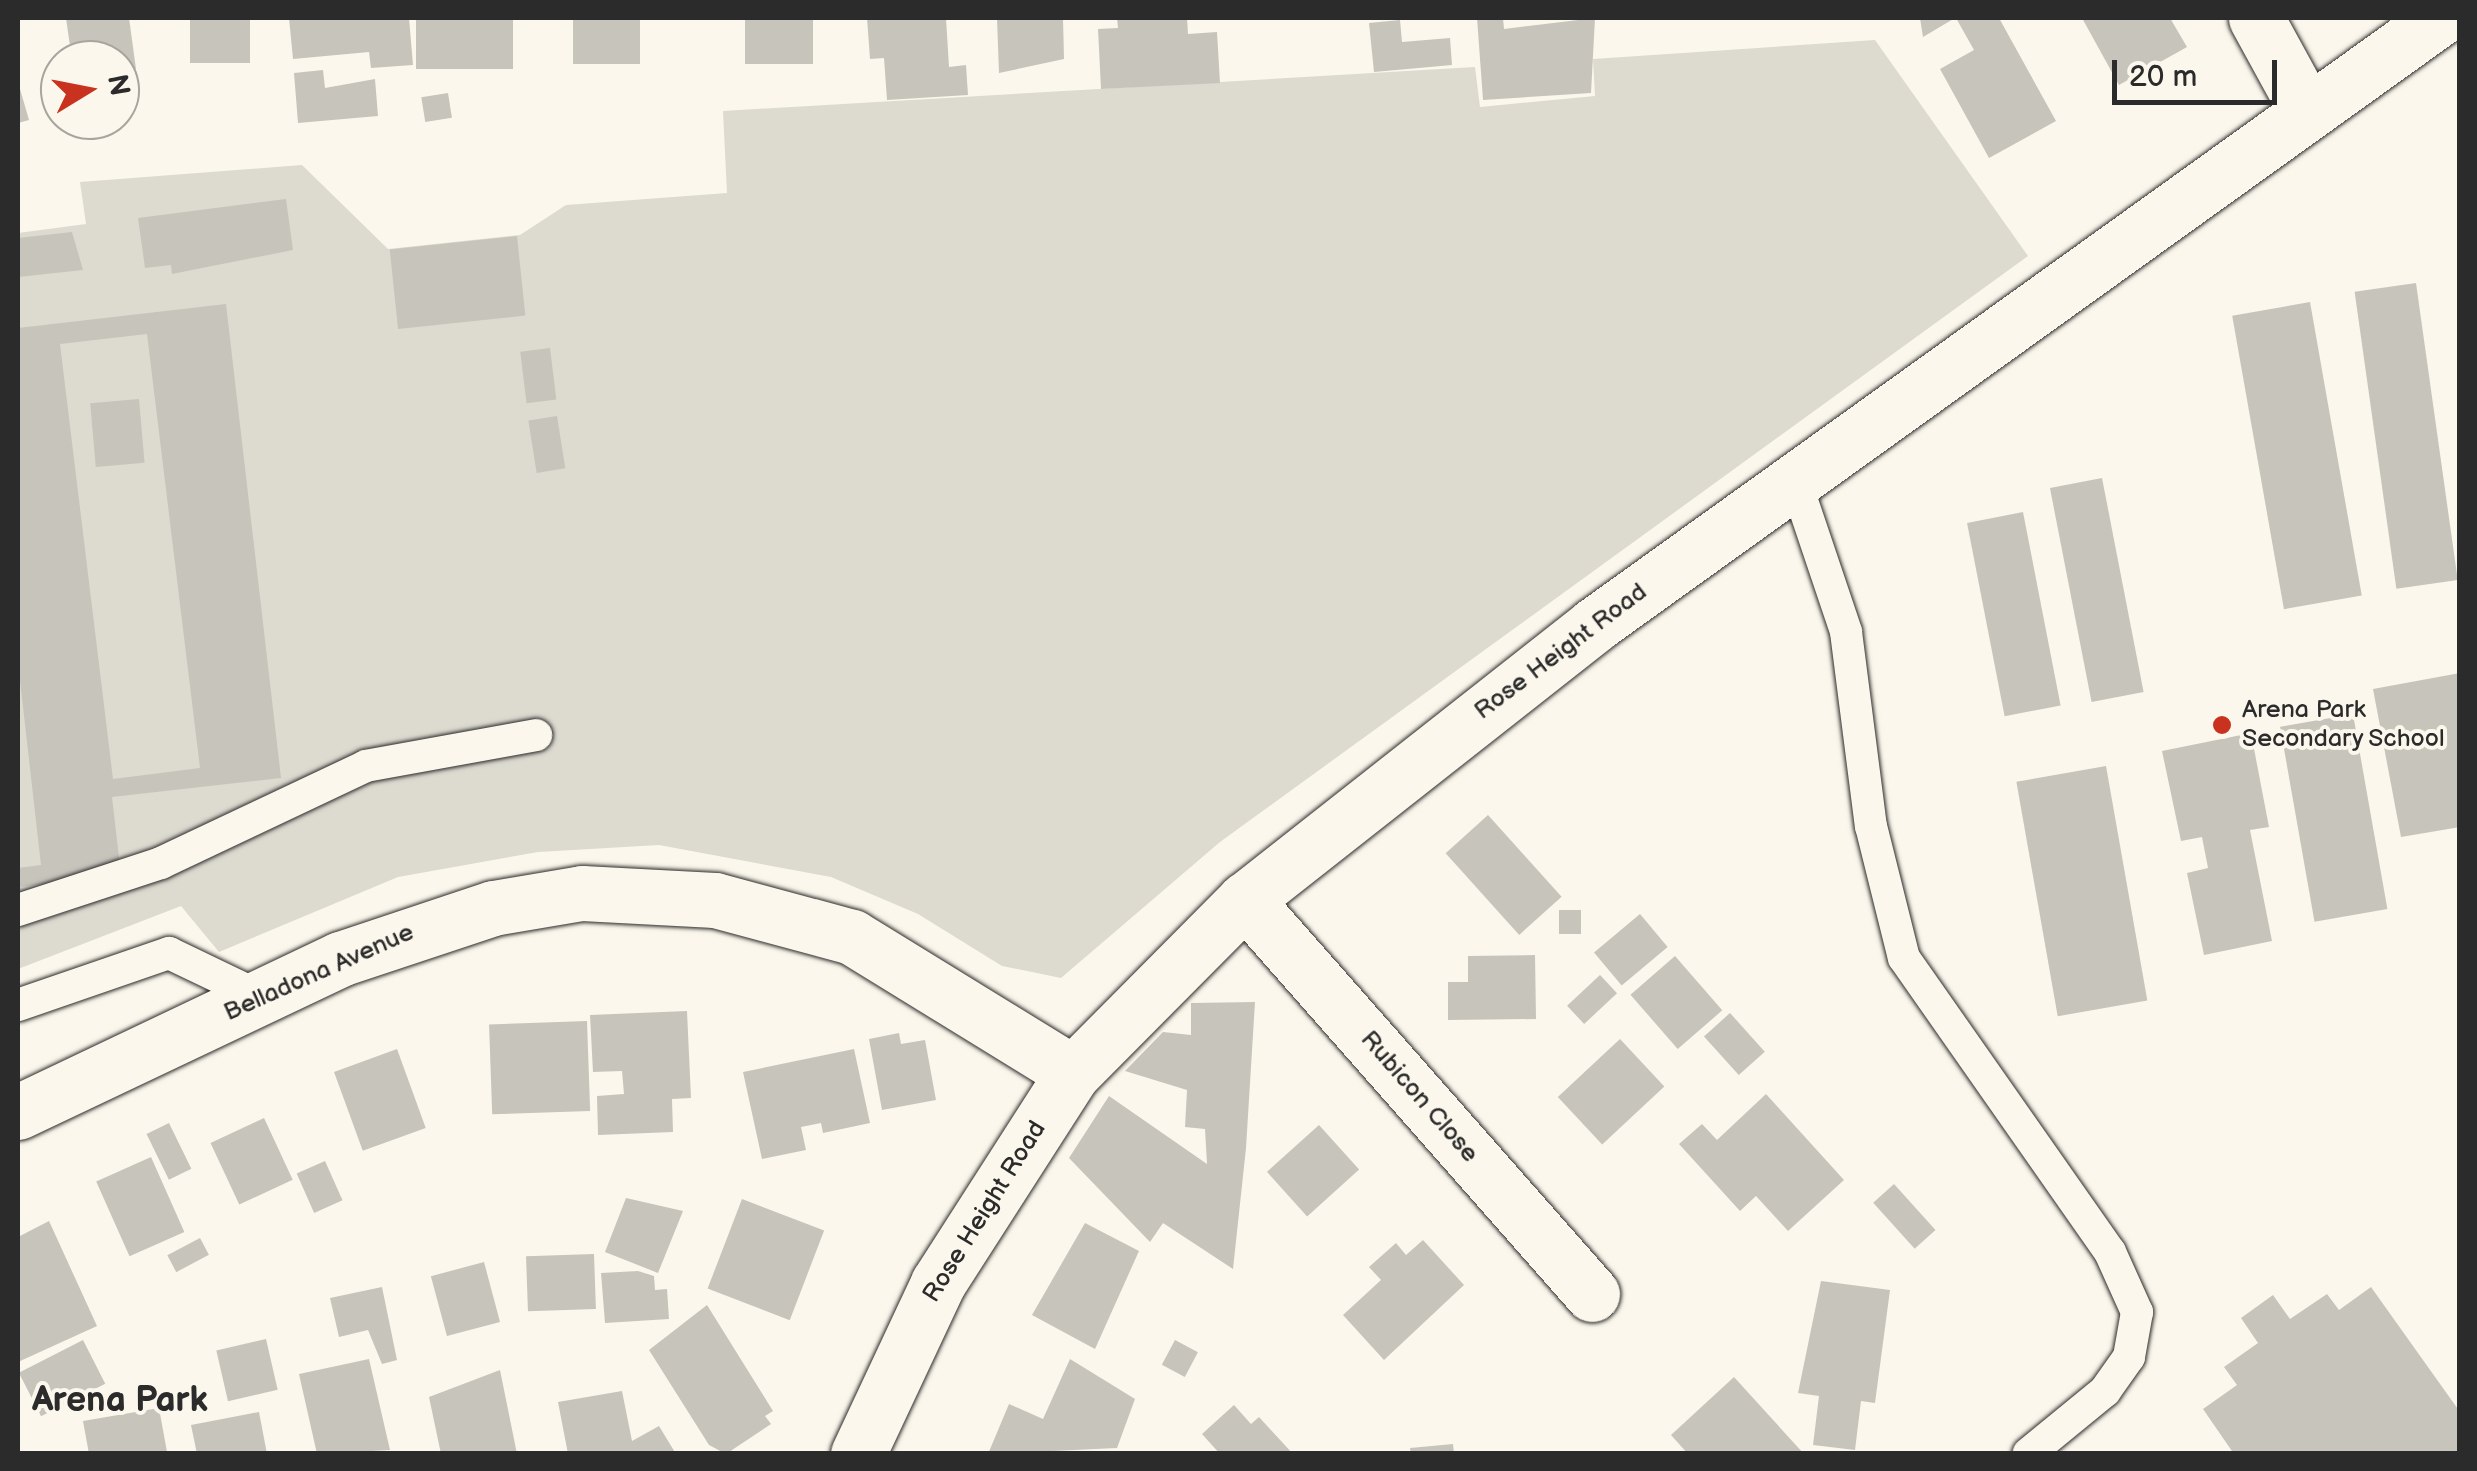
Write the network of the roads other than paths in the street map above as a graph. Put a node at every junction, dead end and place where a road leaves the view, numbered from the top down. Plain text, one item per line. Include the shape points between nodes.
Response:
1 (2256, 18) edge
2 (2440, 18) edge
3 (2307, 111) junction
4 (1796, 482) junction
5 (536, 735) dead end
6 (1245, 900) junction
7 (18, 910) edge
8 (261, 997) junction
9 (18, 1005) edge
10 (1073, 1072) junction
11 (18, 1112) edge
12 (1592, 1294) dead end
13 (2034, 1452) edge
14 (858, 1454) edge

1 - 3 street
2 - 3 street, Rose Height Road
3 - 4 street, Rose Height Road
4 - 6 street, Rose Height Road via 1489,704
4 - 13 lane via 1846,632 1871,826 1904,958 2110,1252 2137,1312 2137,1336 2105,1391
5 - 7 lane via 366,766 161,863
6 - 10 street, Rose Height Road
6 - 12 street, Rubicon Close
8 - 9 lane via 170,953
8 - 10 street, Belladona Avenue via 340,959 494,908 582,893 667,892 852,937
8 - 11 street, Belladona Avenue
10 - 14 street, Rose Height Road via 938,1283

